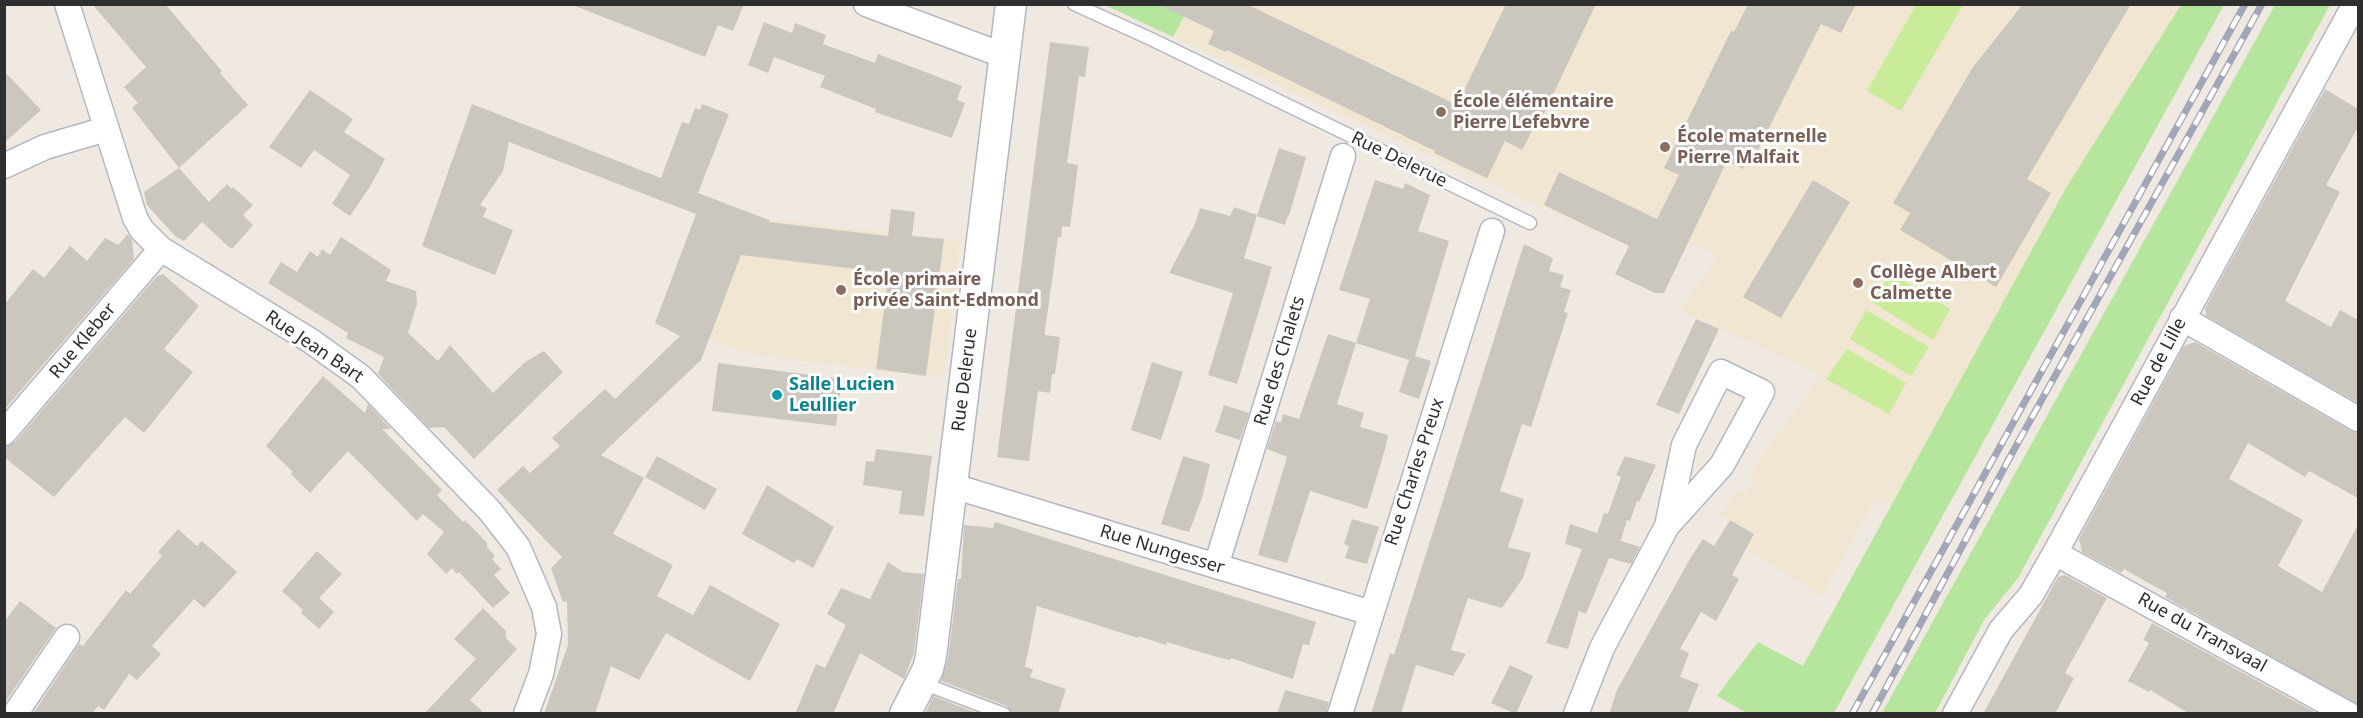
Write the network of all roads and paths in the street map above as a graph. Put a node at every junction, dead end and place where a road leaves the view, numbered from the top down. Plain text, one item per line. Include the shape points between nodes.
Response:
1 (866, 4) edge
2 (1011, 4) edge
3 (1074, 4) edge
4 (2355, 4) edge
5 (70, 11) edge
6 (1005, 56) junction
7 (106, 129) junction
8 (1343, 156) dead end
9 (4, 166) edge
10 (1530, 223) dead end
11 (1492, 231) dead end
12 (161, 249) junction
13 (2182, 318) junction
14 (2358, 419) edge
15 (4, 434) edge
16 (953, 486) junction
17 (1667, 526) junction
18 (2055, 553) junction
19 (1216, 566) junction
20 (1371, 613) junction
21 (67, 637) dead end
22 (935, 688) dead end
23 (15, 714) edge
24 (526, 714) edge
25 (905, 714) edge
26 (1004, 714) edge
27 (1340, 714) edge
28 (1576, 714) edge
29 (1954, 714) edge
30 (2348, 714) edge

1 - 6 street
2 - 6 street, Rue Delerue
3 - 10 lane, Rue Delerue
4 - 13 street, Rue de Lille
5 - 7 street, Rue Jean Bart
6 - 16 street, Rue Delerue
7 - 9 street via 45,147
7 - 12 street, Rue Jean Bart via 135,218
8 - 19 street, Rue des Chalets
11 - 20 street, Rue Charles Preux
12 - 15 street, Rue Kleber
12 - 24 street, Rue Jean Bart via 311,341 361,377 506,528 535,582 549,634 541,674
13 - 14 street
13 - 18 street, Rue de Lille
16 - 19 street, Rue Nungesser
16 - 25 street, Rue Delerue via 930,662
17 - 17 street via 1722,465 1762,392 1721,372 1684,445
17 - 28 street via 1602,648
18 - 29 street, Rue de Lille via 2031,596 2001,630
18 - 30 street, Rue du Transvaal
19 - 20 street, Rue Nungesser
20 - 27 street, Rue Charles Preux
21 - 23 street
22 - 26 lane

